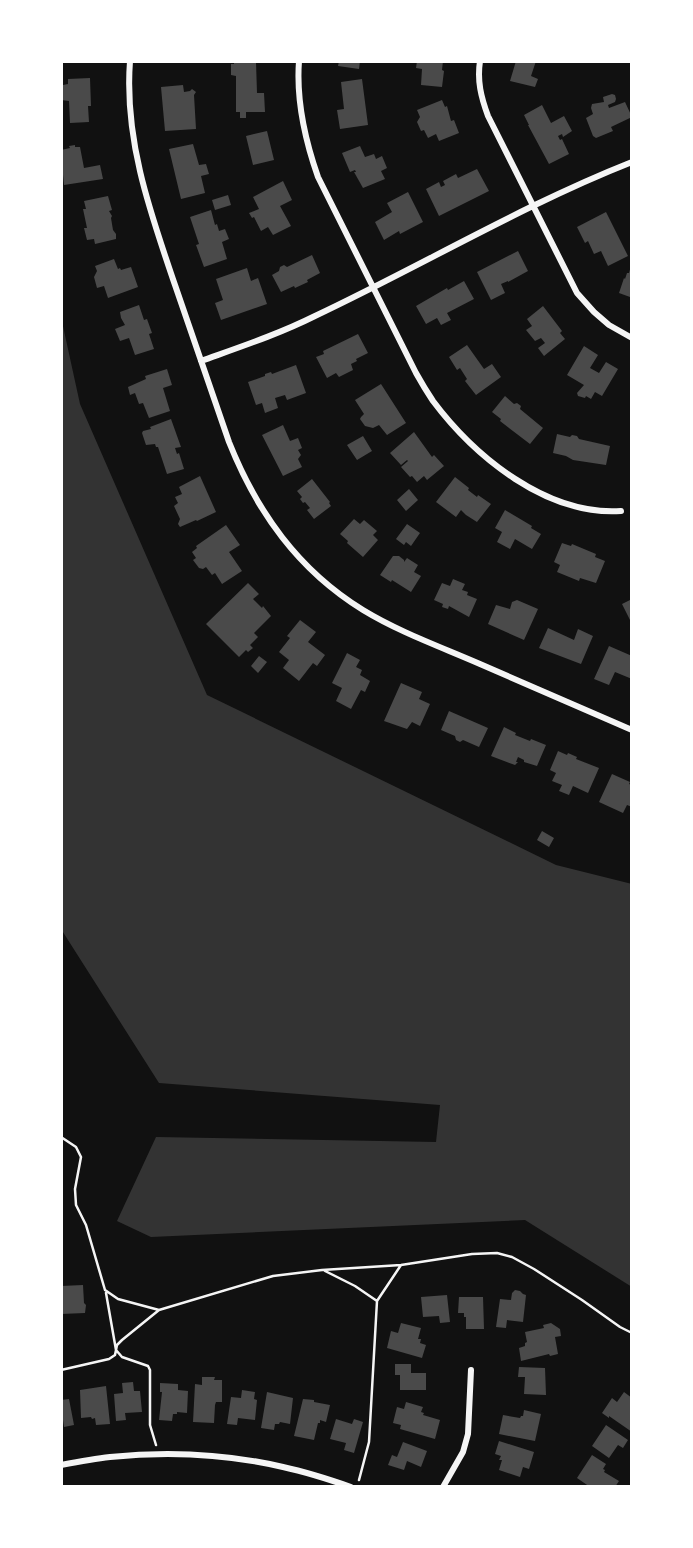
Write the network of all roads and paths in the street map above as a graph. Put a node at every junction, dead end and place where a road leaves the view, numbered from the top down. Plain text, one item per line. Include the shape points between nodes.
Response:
1 (130, 61) edge
2 (299, 61) edge
3 (480, 61) edge
4 (632, 162) edge
5 (533, 207) junction
6 (372, 288) junction
7 (632, 338) edge
8 (201, 361) junction
9 (621, 511) dead end
10 (632, 730) edge
11 (61, 1137) edge
12 (401, 1265) junction
13 (322, 1270) junction
14 (105, 1290) junction
15 (377, 1301) junction
16 (159, 1310) junction
17 (632, 1333) edge
18 (116, 1350) junction
19 (61, 1370) edge
20 (471, 1370) dead end
21 (160, 1454) junction
22 (61, 1465) edge
23 (351, 1487) edge
24 (357, 1487) edge
25 (443, 1487) edge

1 - 8 street via 131,121 141,179
2 - 6 street via 302,121 318,177
3 - 5 street via 481,99
4 - 5 street
5 - 6 street
5 - 7 street via 578,293 594,313
6 - 8 street via 313,317
6 - 9 street via 415,373 473,444 549,498 575,508
8 - 10 street via 253,495 283,538 324,581 408,633
11 - 14 path via 76,1147 80,1157 76,1205
12 - 13 path
12 - 15 path
12 - 17 path via 472,1254 512,1257
13 - 15 path
13 - 16 path via 273,1276
14 - 16 path via 118,1299
14 - 18 path
15 - 24 path via 369,1442
16 - 18 path
18 - 19 path via 109,1359
18 - 21 path via 150,1370 150,1424
20 - 25 street via 468,1434
21 - 22 street
21 - 23 street via 227,1457 280,1466

